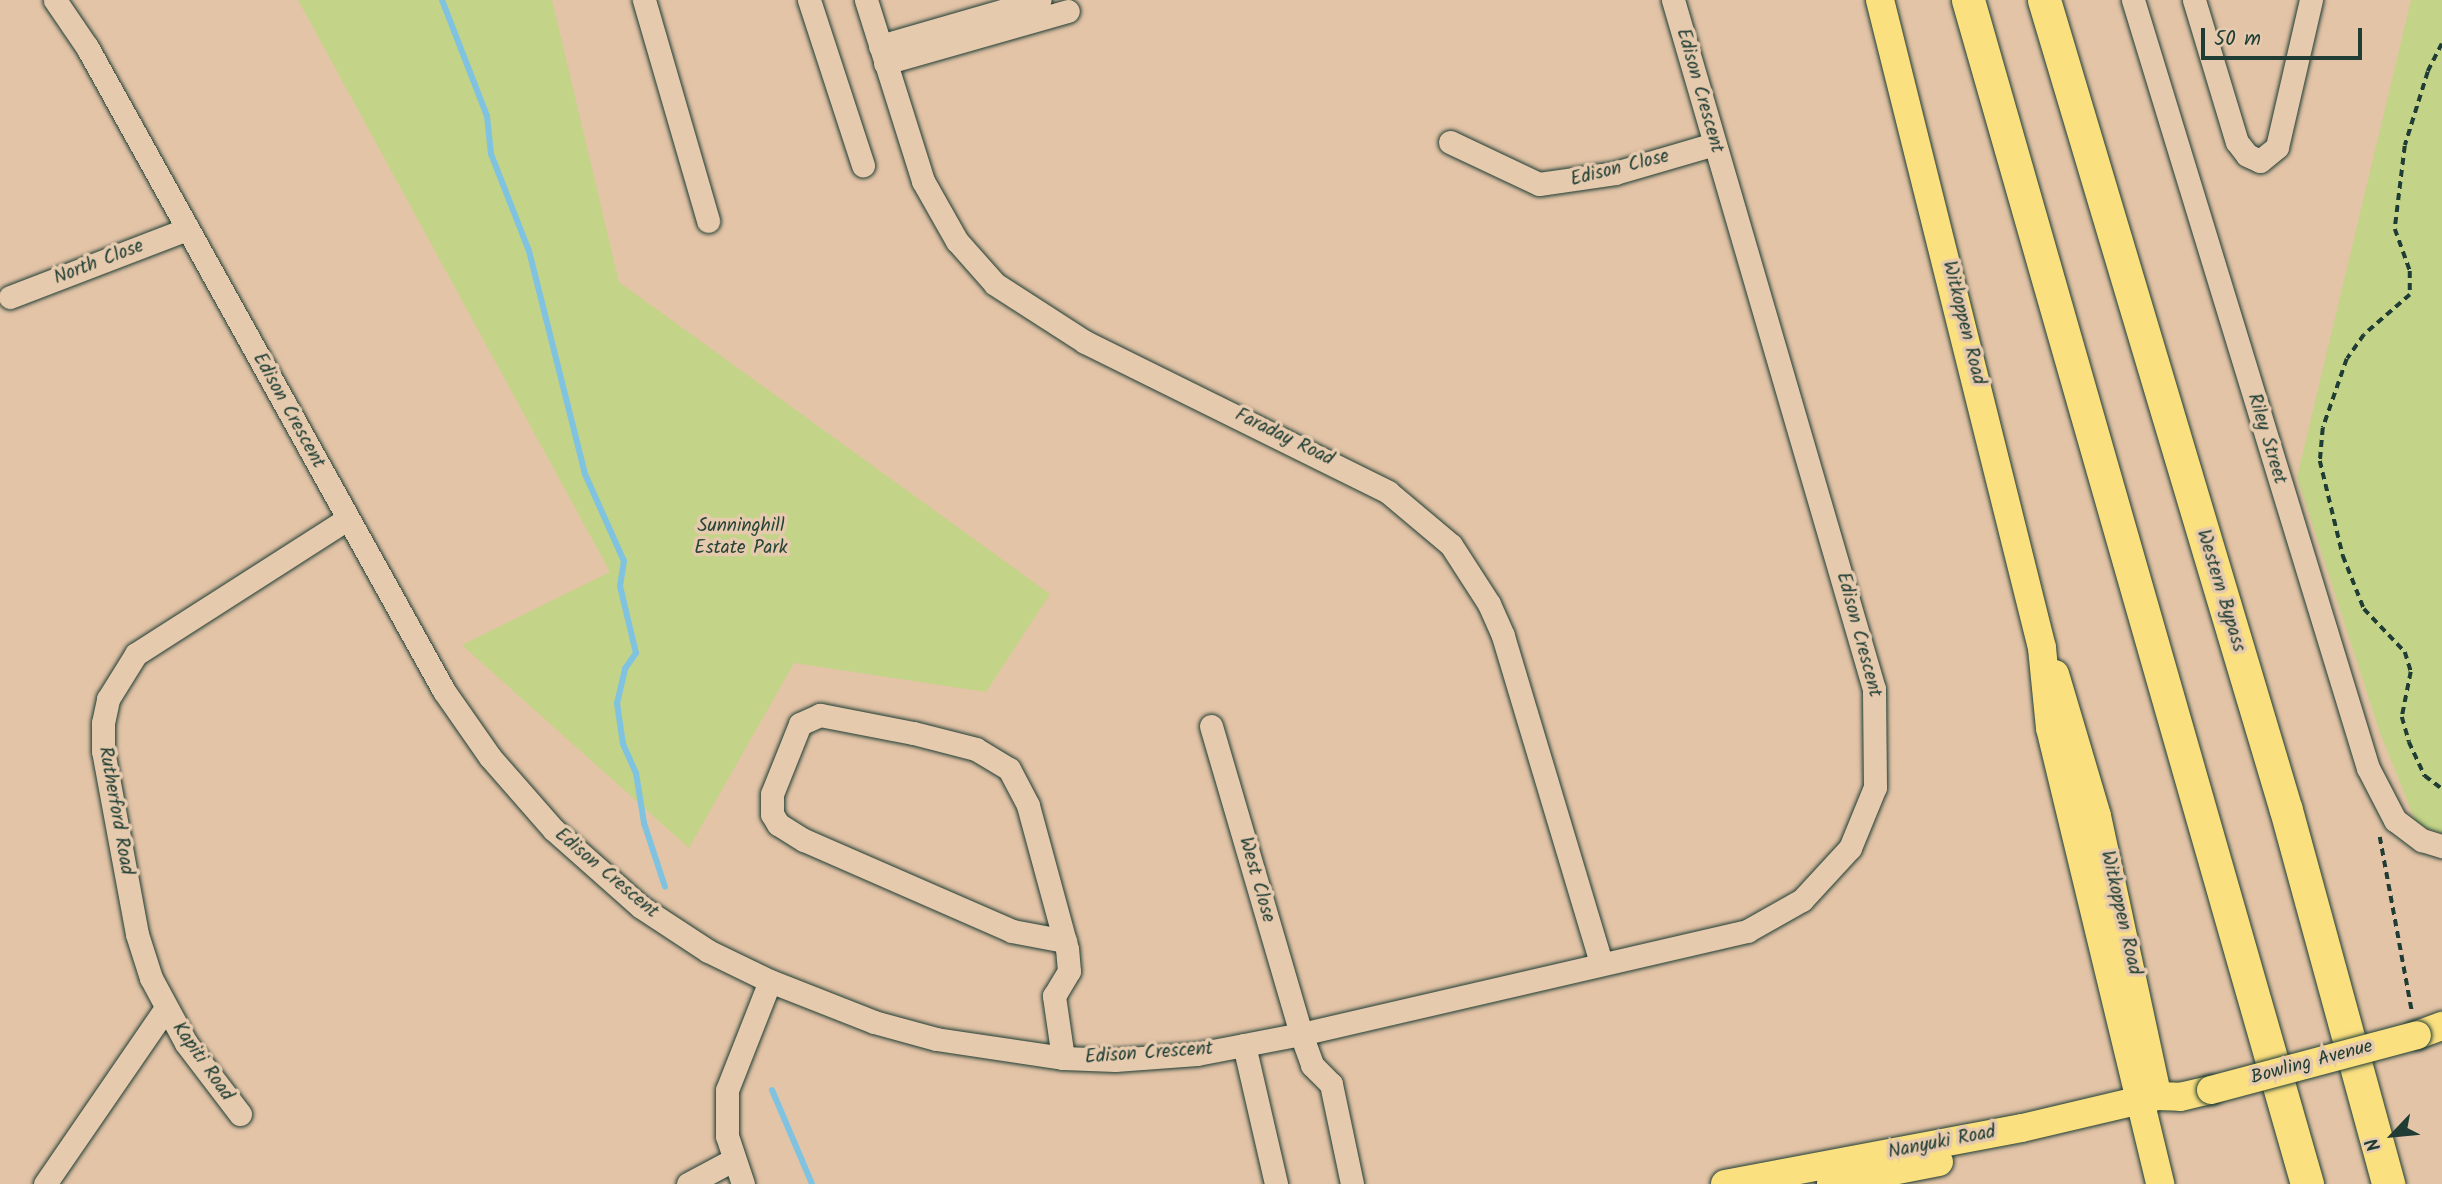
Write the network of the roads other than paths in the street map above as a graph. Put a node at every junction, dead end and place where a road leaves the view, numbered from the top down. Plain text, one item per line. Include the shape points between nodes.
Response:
1 (55, 0) edge
2 (644, 0) edge
3 (809, 0) edge
4 (866, 0) edge
5 (1039, 0) edge
6 (1673, 0) edge
7 (1880, 0) edge
8 (1968, 0) edge
9 (2044, 0) edge
10 (2133, 0) edge
11 (2194, 0) edge
12 (2311, 0) edge
13 (1069, 11) dead end
14 (882, 55) junction
15 (1450, 142) dead end
16 (1714, 144) junction
17 (863, 165) dead end
18 (708, 221) dead end
19 (187, 229) junction
20 (10, 297) dead end
21 (347, 519) junction
22 (1211, 726) dead end
23 (2442, 846) edge
24 (1065, 941) junction
25 (1601, 962) junction
26 (770, 981) junction
27 (166, 1008) junction
28 (2429, 1030) edge
29 (1301, 1034) junction
30 (1244, 1045) junction
31 (1063, 1058) junction
32 (2157, 1103) junction
33 (240, 1114) dead end
34 (733, 1160) junction
35 (45, 1184) edge
36 (688, 1184) edge
37 (743, 1184) edge
38 (1276, 1184) edge
39 (1352, 1184) edge
40 (1725, 1184) edge
41 (1822, 1184) edge
42 (2160, 1184) edge
43 (2180, 1184) edge
44 (2307, 1184) edge
45 (2388, 1184) edge

1 - 19 street, Edison Crescent via 87,47
2 - 18 street
3 - 17 street
4 - 14 street, Faraday Road
5 - 14 street
6 - 16 street, Edison Crescent
7 - 32 main road, Witkoppen Road via 2042,648 2050,728
8 - 44 highway
9 - 45 highway, Western Bypass via 2286,810
10 - 23 street, Riley Street via 2368,768 2395,820 2422,840
11 - 12 street via 2238,142 2247,155 2260,161 2277,147
13 - 14 street
14 - 25 street, Faraday Road via 923,181 957,241 995,284 1085,342 1388,492 1451,545 1489,604 1503,636
15 - 16 street, Edison Close via 1539,184 1615,173
16 - 25 street, Edison Crescent via 1874,689 1875,787 1850,848 1826,877 1780,915 1747,931
19 - 20 street, North Close
19 - 21 street, Edison Crescent
21 - 26 street, Edison Crescent via 444,691 517,791 599,873 641,907 708,951
21 - 27 street, Rutherford Road via 154,640 121,672 108,699 103,751 137,934
22 - 29 street, West Close
24 - 24 street via 1028,804 1009,769 996,758 913,733 820,715 800,724 772,794 772,814 778,824 804,840 1012,931
24 - 31 street via 1069,971 1056,988 1054,1012
25 - 29 street, Edison Crescent
26 - 31 street, Edison Crescent via 874,1022 936,1039
26 - 34 street via 727,1090 725,1112
27 - 33 street, Kapiti Road via 209,1077
27 - 35 street
28 - 32 main road, Bowling Avenue, bridge
29 - 30 street, Edison Crescent
29 - 39 street, West Close via 1312,1065 1331,1084
30 - 31 street, Edison Crescent via 1197,1054
30 - 38 street
32 - 40 main road, Nanyuki Road
32 - 41 main road, Nanyuki Road
32 - 42 main road, Witkoppen Road
32 - 43 main road, Witkoppen Road
34 - 36 street
34 - 37 street

